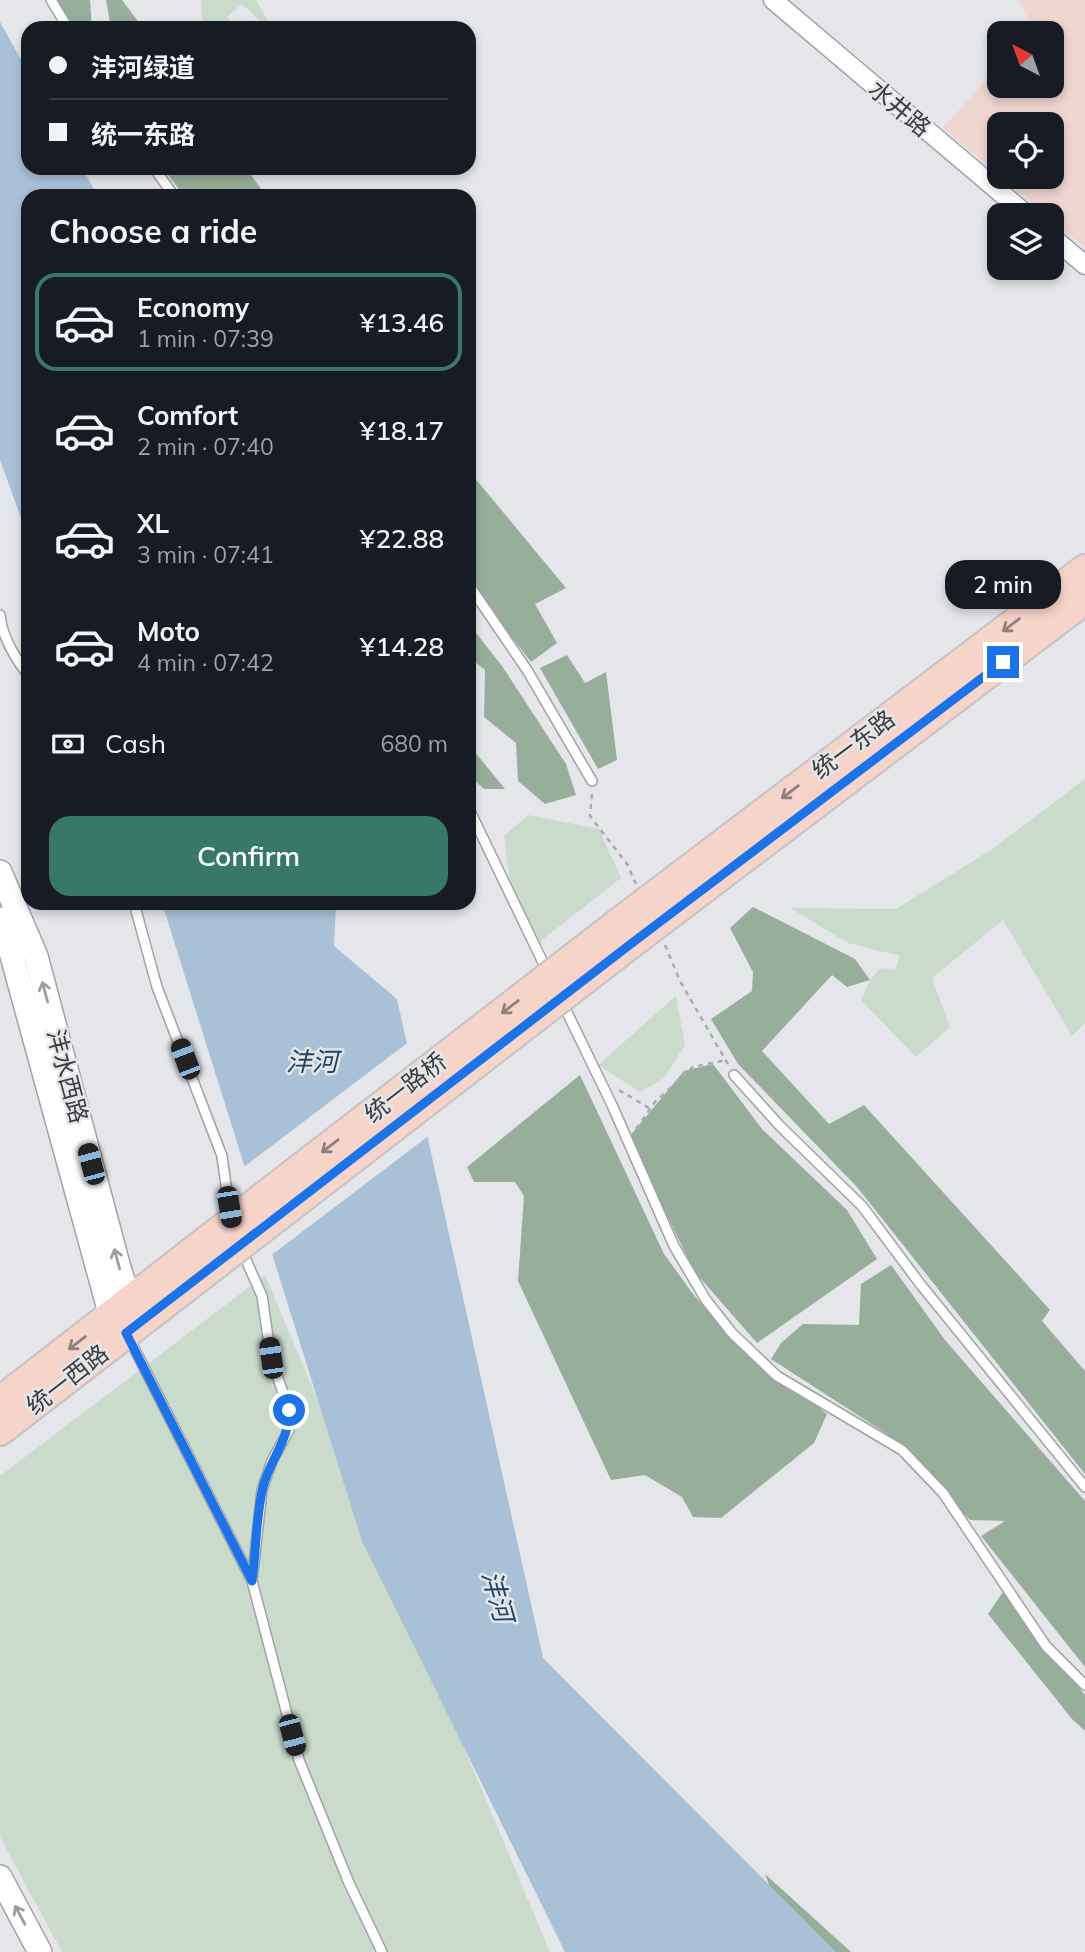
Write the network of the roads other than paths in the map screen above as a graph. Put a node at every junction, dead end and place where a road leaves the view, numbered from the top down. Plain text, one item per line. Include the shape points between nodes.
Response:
1 (51, 0) edge
2 (773, 0) edge
3 (64, 21) edge
4 (1013, 203) edge
5 (1064, 247) edge
6 (1085, 265) edge
7 (1085, 569) edge
8 (476, 595) edge
9 (1085, 600) edge
10 (0, 615) edge
11 (21, 664) edge
12 (592, 781) road end
13 (476, 824) edge
14 (0, 872) edge
15 (136, 910) edge
16 (0, 919) edge
17 (639, 923) junction
18 (734, 1075) road end
19 (194, 1265) joint
20 (125, 1323) junction
21 (0, 1401) edge
22 (0, 1431) edge
23 (1085, 1487) edge
24 (252, 1581) junction
25 (1085, 1685) edge
26 (0, 1877) edge
27 (40, 1952) edge
28 (382, 1952) edge

1 - 3 lane
2 - 4 street, 水井路
5 - 6 street
7 -> 17 main road, 统一东路
8 - 12 lane via 527,670
9 - 17 main road, 统一东路
10 - 11 lane
13 - 25 lane via 674,1246 706,1300 777,1376 902,1450 943,1493 1046,1646
20 -> 14 street, 沣水西路 via 36,956
15 - 24 lane via 157,987 222,1156 233,1233 262,1296 271,1358 289,1410 289,1430 262,1490
16 - 20 street, 沣水西路
17 - 19 main road, 统一路桥, bridge
18 - 23 lane via 862,1206
19 - 20 main road, 统一西路
20 -> 21 main road, 统一西路
20 - 22 main road, 统一西路
20 - 24 lane
24 - 28 lane via 299,1760
27 -> 26 street

